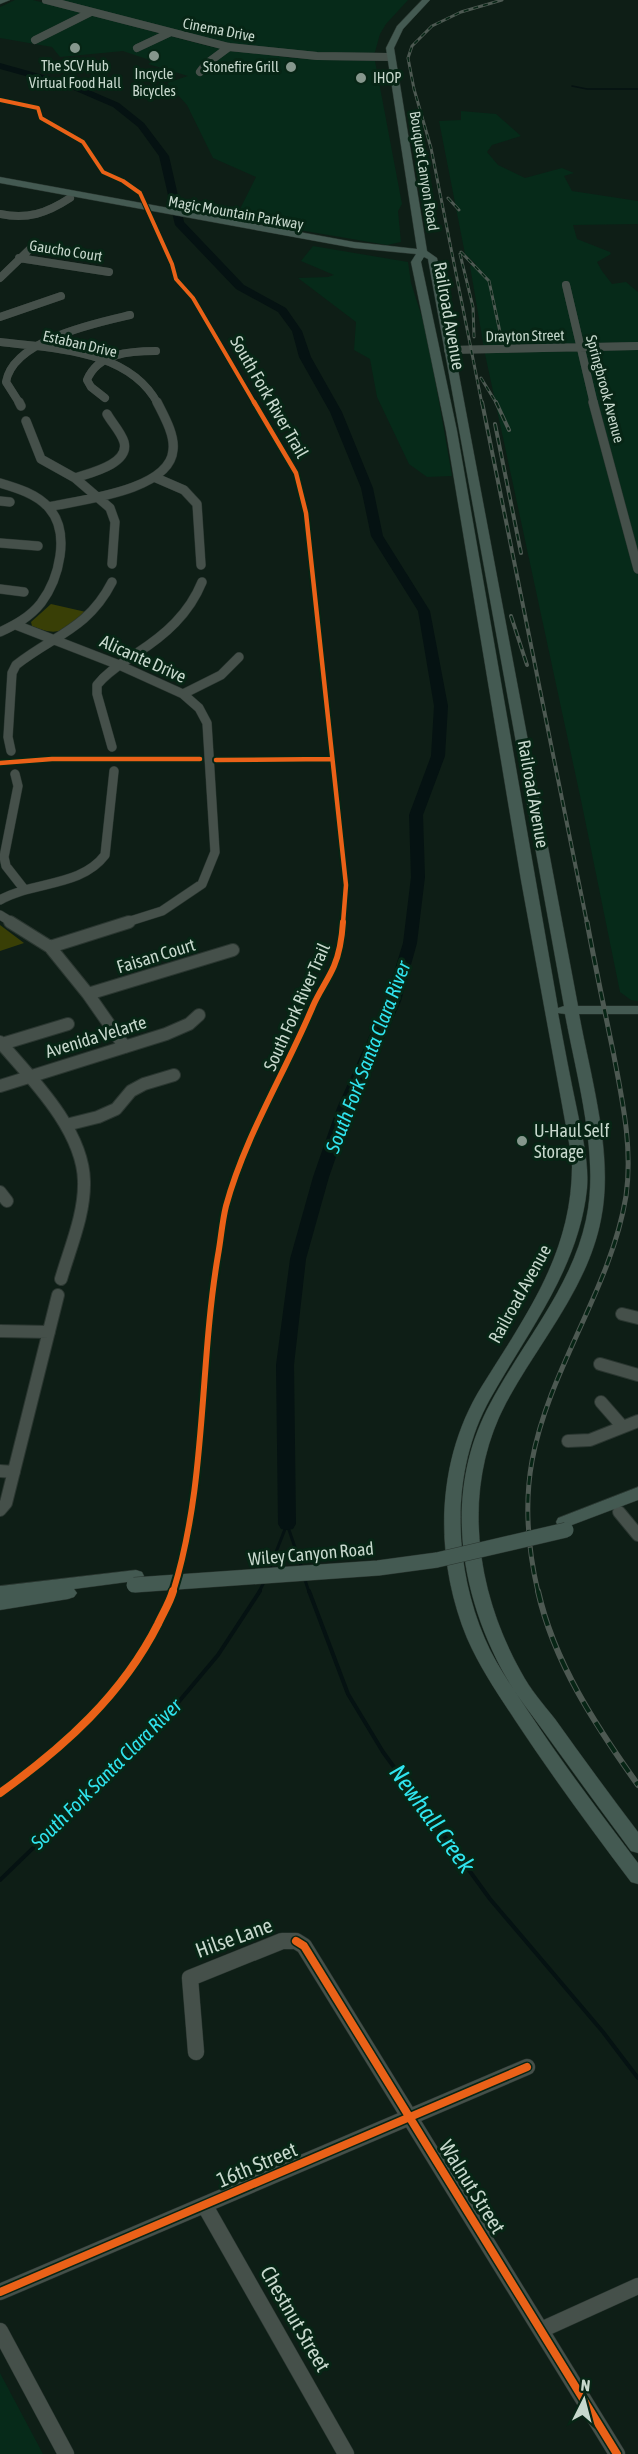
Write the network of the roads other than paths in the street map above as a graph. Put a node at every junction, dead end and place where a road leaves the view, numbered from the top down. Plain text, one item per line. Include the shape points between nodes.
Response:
1 (6, 0) edge
2 (46, 0) edge
3 (426, 0) edge
4 (0, 2) edge
5 (91, 12) junction
6 (169, 33) junction
7 (35, 40) dead end
8 (229, 47) junction
9 (137, 48) dead end
10 (391, 57) junction
11 (200, 72) dead end
12 (0, 180) edge
13 (0, 185) edge
14 (70, 198) junction
15 (135, 207) junction
16 (0, 214) edge
17 (32, 247) dead end
18 (420, 255) junction
19 (19, 258) junction
20 (432, 258) joint
21 (109, 272) dead end
22 (0, 278) edge
23 (566, 285) dead end
24 (61, 296) dead end
25 (130, 315) dead end
26 (0, 317) edge
27 (0, 342) edge
28 (638, 346) edge
29 (35, 347) junction
30 (579, 348) junction
31 (448, 350) junction
32 (156, 351) dead end
33 (104, 361) junction
34 (105, 398) dead end
35 (21, 406) dead end
36 (107, 414) dead end
37 (26, 422) dead end
38 (154, 477) junction
39 (75, 478) junction
40 (0, 483) edge
41 (95, 496) junction
42 (462, 499) junction
43 (0, 501) edge
44 (10, 502) dead end
45 (48, 507) junction
46 (484, 530) junction
47 (0, 543) edge
48 (38, 546) dead end
49 (112, 564) dead end
50 (201, 565) dead end
51 (638, 569) edge
52 (112, 582) dead end
53 (202, 582) dead end
54 (0, 589) edge
55 (24, 592) dead end
56 (16, 625) junction
57 (0, 632) edge
58 (54, 640) junction
59 (239, 657) dead end
60 (119, 665) junction
61 (183, 693) junction
62 (112, 747) dead end
63 (11, 751) dead end
64 (114, 771) dead end
65 (15, 774) dead end
66 (24, 889) junction
67 (0, 900) edge
68 (0, 915) edge
69 (50, 947) junction
70 (233, 950) dead end
71 (88, 994) junction
72 (638, 1010) edge
73 (550, 1015) junction
74 (573, 1015) junction
75 (199, 1016) dead end
76 (638, 1018) edge
77 (68, 1023) dead end
78 (1, 1043) edge
79 (125, 1047) junction
80 (174, 1076) dead end
81 (28, 1077) junction
82 (0, 1086) edge
83 (66, 1125) junction
84 (61, 1280) dead end
85 (58, 1295) dead end
86 (622, 1314) dead end
87 (638, 1318) edge
88 (0, 1331) edge
89 (49, 1332) junction
90 (600, 1364) dead end
91 (638, 1375) edge
92 (601, 1402) dead end
93 (638, 1421) edge
94 (622, 1426) junction
95 (568, 1441) dead end
96 (0, 1471) edge
97 (15, 1472) junction
98 (638, 1493) edge
99 (638, 1504) edge
100 (0, 1510) edge
101 (613, 1510) junction
102 (638, 1535) edge
103 (135, 1581) junction
104 (0, 1592) edge
105 (0, 1604) edge
106 (638, 1846) edge
107 (638, 1877) edge
108 (296, 1941) joint
109 (196, 2052) dead end
110 (527, 2067) dead end
111 (409, 2118) junction
112 (204, 2206) junction
113 (638, 2286) edge
114 (0, 2292) edge
115 (541, 2330) junction
116 (0, 2331) edge
117 (66, 2454) edge
118 (346, 2454) edge
119 (617, 2454) edge

1 - 4 main road
2 - 5 street, Cinema Drive
3 - 10 main road, Bouquet Canyon Road via 392,37
5 - 6 street, Cinema Drive
5 - 7 street
6 - 8 street, Cinema Drive
6 - 9 street
8 - 10 street, Cinema Drive via 317,56
8 - 11 street
10 - 18 main road, Bouquet Canyon Road
12 - 15 main road, Magic Mountain Parkway
13 - 14 main road, Magic Mountain Parkway
14 - 15 main road, Magic Mountain Parkway
14 - 16 street via 37,216 17,218
15 - 18 main road, Magic Mountain Parkway via 356,250
17 - 19 street
18 - 20 main road, Magic Mountain Parkway
18 - 42 main road, Railroad Avenue via 416,262 432,327
19 - 21 street, Gaucho Court
19 - 22 street
20 - 31 main road, Railroad Avenue
23 - 30 street, Springbrook Avenue
24 - 26 street
25 - 29 street via 64,331
27 - 29 street, Estaban Drive
28 - 30 street, Drayton Street
29 - 33 street, Estaban Drive
29 - 35 street via 7,376 6,382
30 - 31 street, Drayton Street
30 - 51 street, Springbrook Avenue
31 - 46 main road, Railroad Avenue
32 - 33 street via 139,350
33 - 34 street via 88,373 87,380
33 - 38 street, Estaban Drive via 141,379 173,439 173,460
36 - 39 street via 124,443 121,457
37 - 39 street via 40,459
38 - 41 street, Estaban Drive
38 - 50 street via 172,483 197,504
39 - 41 street
40 - 45 street
41 - 45 street, Estaban Drive
41 - 49 street via 110,508 115,522
42 - 46 main road via 471,505 475,524
42 - 73 main road, Railroad Avenue
43 - 44 street
45 - 56 street via 62,533 57,570 38,608
46 - 74 main road, Railroad Avenue
47 - 48 street
52 - 58 street via 88,619
53 - 60 street via 180,619
54 - 55 street
56 - 57 street
56 - 58 street, Alicante Drive
58 - 60 street, Alicante Drive
58 - 63 street via 23,658 12,673 8,737
59 - 61 street via 232,668 213,681
60 - 61 street, Alicante Drive
60 - 62 street via 97,685
61 - 69 street, Alicante Drive via 199,708 207,723 215,852 202,884 162,911
64 - 66 street via 105,855 100,863 78,877
65 - 66 street via 18,786 4,857 6,866
66 - 67 street
68 - 69 street
69 - 71 street
70 - 71 street, Faisan Court
71 - 79 street
72 - 74 main road
73 - 74 main road
73 - 107 main road, Railroad Avenue via 579,1160 578,1208 569,1245 550,1287 486,1391 467,1431 456,1471 451,1513 453,1538 472,1629 496,1678
74 - 76 main road
74 - 106 main road, Railroad Avenue via 599,1161 600,1187 592,1230 573,1282 501,1397 486,1430 477,1457 471,1535 478,1588 513,1674
75 - 79 street, Avenida Velarte via 166,1034
77 - 78 street
78 - 81 street
79 - 81 street, Avenida Velarte
80 - 83 street via 131,1091 116,1109
81 - 82 street, Avenida Velarte
81 - 83 street
83 - 84 street via 82,1160 84,1180
85 - 89 street
86 - 87 street
88 - 89 street
89 - 97 street
90 - 91 street
92 - 94 street
93 - 94 street
94 - 95 street via 590,1440
96 - 97 street
97 - 100 street via 6,1503
98 - 101 main road
99 - 101 main road
101 - 102 street
101 - 103 main road, Wiley Canyon Road, bridge via 437,1560 378,1568
103 - 104 main road, Wiley Canyon Road
103 - 105 main road, Wiley Canyon Road
108 - 109 street, Hilse Lane via 282,1941 190,1978
108 - 111 street, Walnut Street via 304,1946
110 - 111 street, 16th Street
111 - 112 street, 16th Street
111 - 115 street, Walnut Street
112 - 114 street, 16th Street
112 - 118 street, Chestnut Street
113 - 115 street
115 - 119 street, Walnut Street
116 - 117 street

